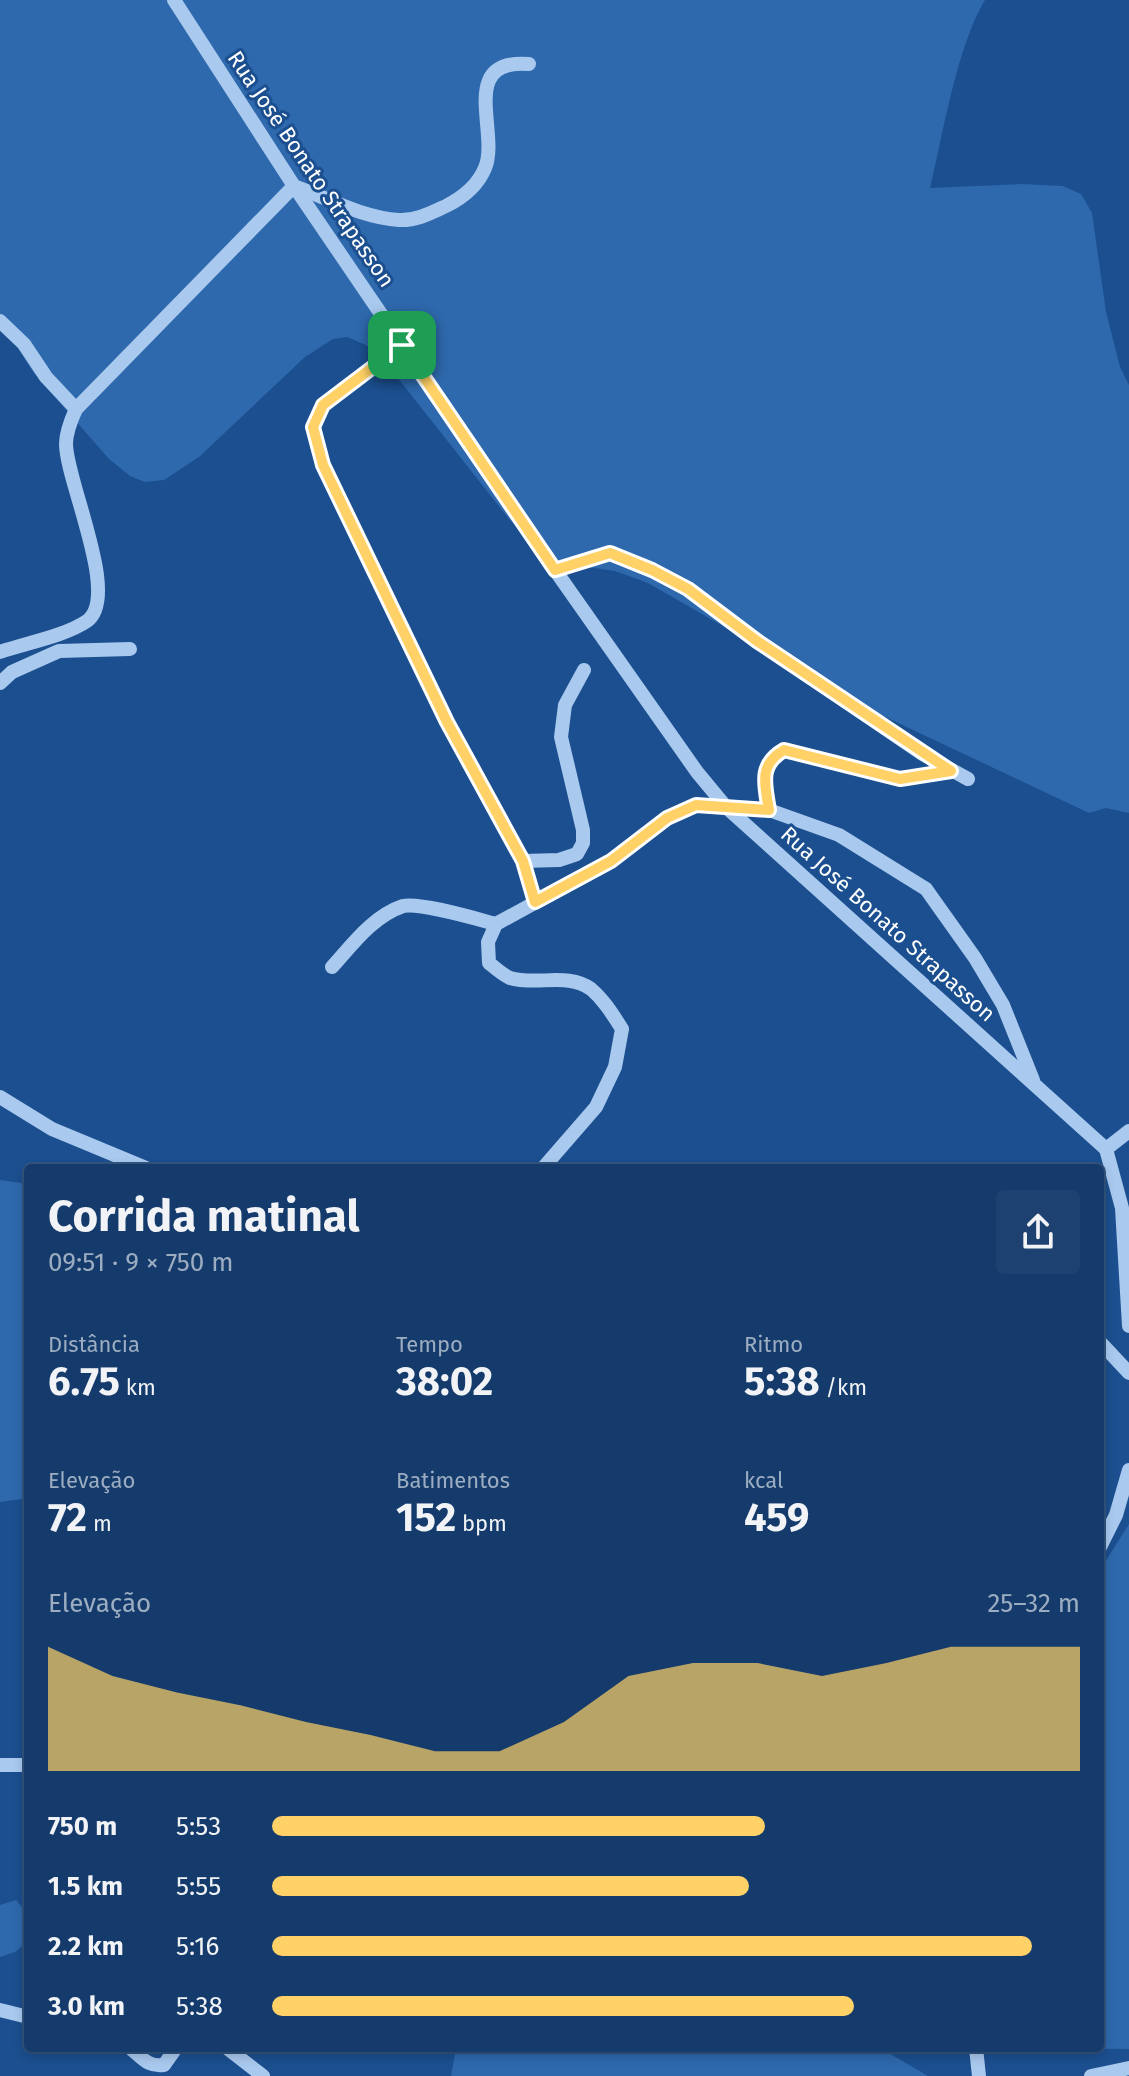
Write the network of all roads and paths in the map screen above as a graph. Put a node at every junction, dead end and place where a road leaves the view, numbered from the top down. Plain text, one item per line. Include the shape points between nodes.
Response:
1 (174, 0) edge
2 (529, 64) dead end
3 (294, 186) junction
4 (0, 321) edge
5 (402, 345) junction
6 (76, 409) junction
7 (555, 570) junction
8 (130, 649) dead end
9 (0, 652) edge
10 (584, 670) dead end
11 (0, 683) edge
12 (951, 771) junction
13 (968, 779) dead end
14 (726, 807) junction
15 (769, 810) junction
16 (523, 861) junction
17 (535, 902) junction
18 (496, 924) junction
19 (332, 967) dead end
20 (1035, 1086) junction
21 (0, 1097) edge
22 (1129, 1131) edge
23 (1106, 1149) junction
24 (136, 1164) edge
25 (546, 1164) edge
26 (1129, 1326) edge
27 (1104, 1346) edge
28 (1129, 1373) edge
29 (1129, 1470) edge
30 (1126, 1493) edge
31 (1104, 1539) edge
32 (0, 1765) edge
33 (24, 1765) edge
34 (0, 2010) edge
35 (24, 2016) edge
36 (134, 2052) edge
37 (173, 2052) edge
38 (232, 2052) edge
39 (976, 2052) edge
40 (1129, 2068) edge
41 (263, 2076) edge
42 (979, 2076) edge
43 (1091, 2076) edge

1 - 3 street, Rua José Bonato Strapasson
2 - 3 street via 501,68 490,79 483,98 489,153 485,169 456,201 425,217 402,220 374,216
3 - 5 street, Rua José Bonato Strapasson
3 - 6 street
4 - 6 street
5 - 7 street, Rua José Bonato Strapasson
5 - 16 street via 323,405 313,427 323,465 440,708
6 - 9 street via 66,447 100,594 97,610 87,621
7 - 12 street via 610,553 652,570 688,589
7 - 14 street, Rua José Bonato Strapasson
8 - 11 street via 59,651
10 - 16 street via 565,705 561,737 583,843 577,854 559,860
12 - 13 street
12 - 15 street via 900,779 784,750 772,757 764,777
14 - 15 street
14 - 17 street via 696,805 667,818 611,861
14 - 20 street, Rua José Bonato Strapasson
15 - 20 street via 839,835 926,889 1003,1005
16 - 17 street
17 - 18 street
18 - 19 street via 405,905 372,924
18 - 25 street via 488,942 489,963 509,977 588,987 622,1029 615,1067 596,1107
20 - 23 street, Rua José Bonato Strapasson
21 - 24 street via 52,1129
22 - 23 street
23 - 26 street via 1122,1208
27 - 28 street
29 - 30 street
30 - 31 street
32 - 33 street
34 - 35 street
36 - 37 street via 153,2066 164,2065
38 - 41 street
39 - 42 street
40 - 43 street

